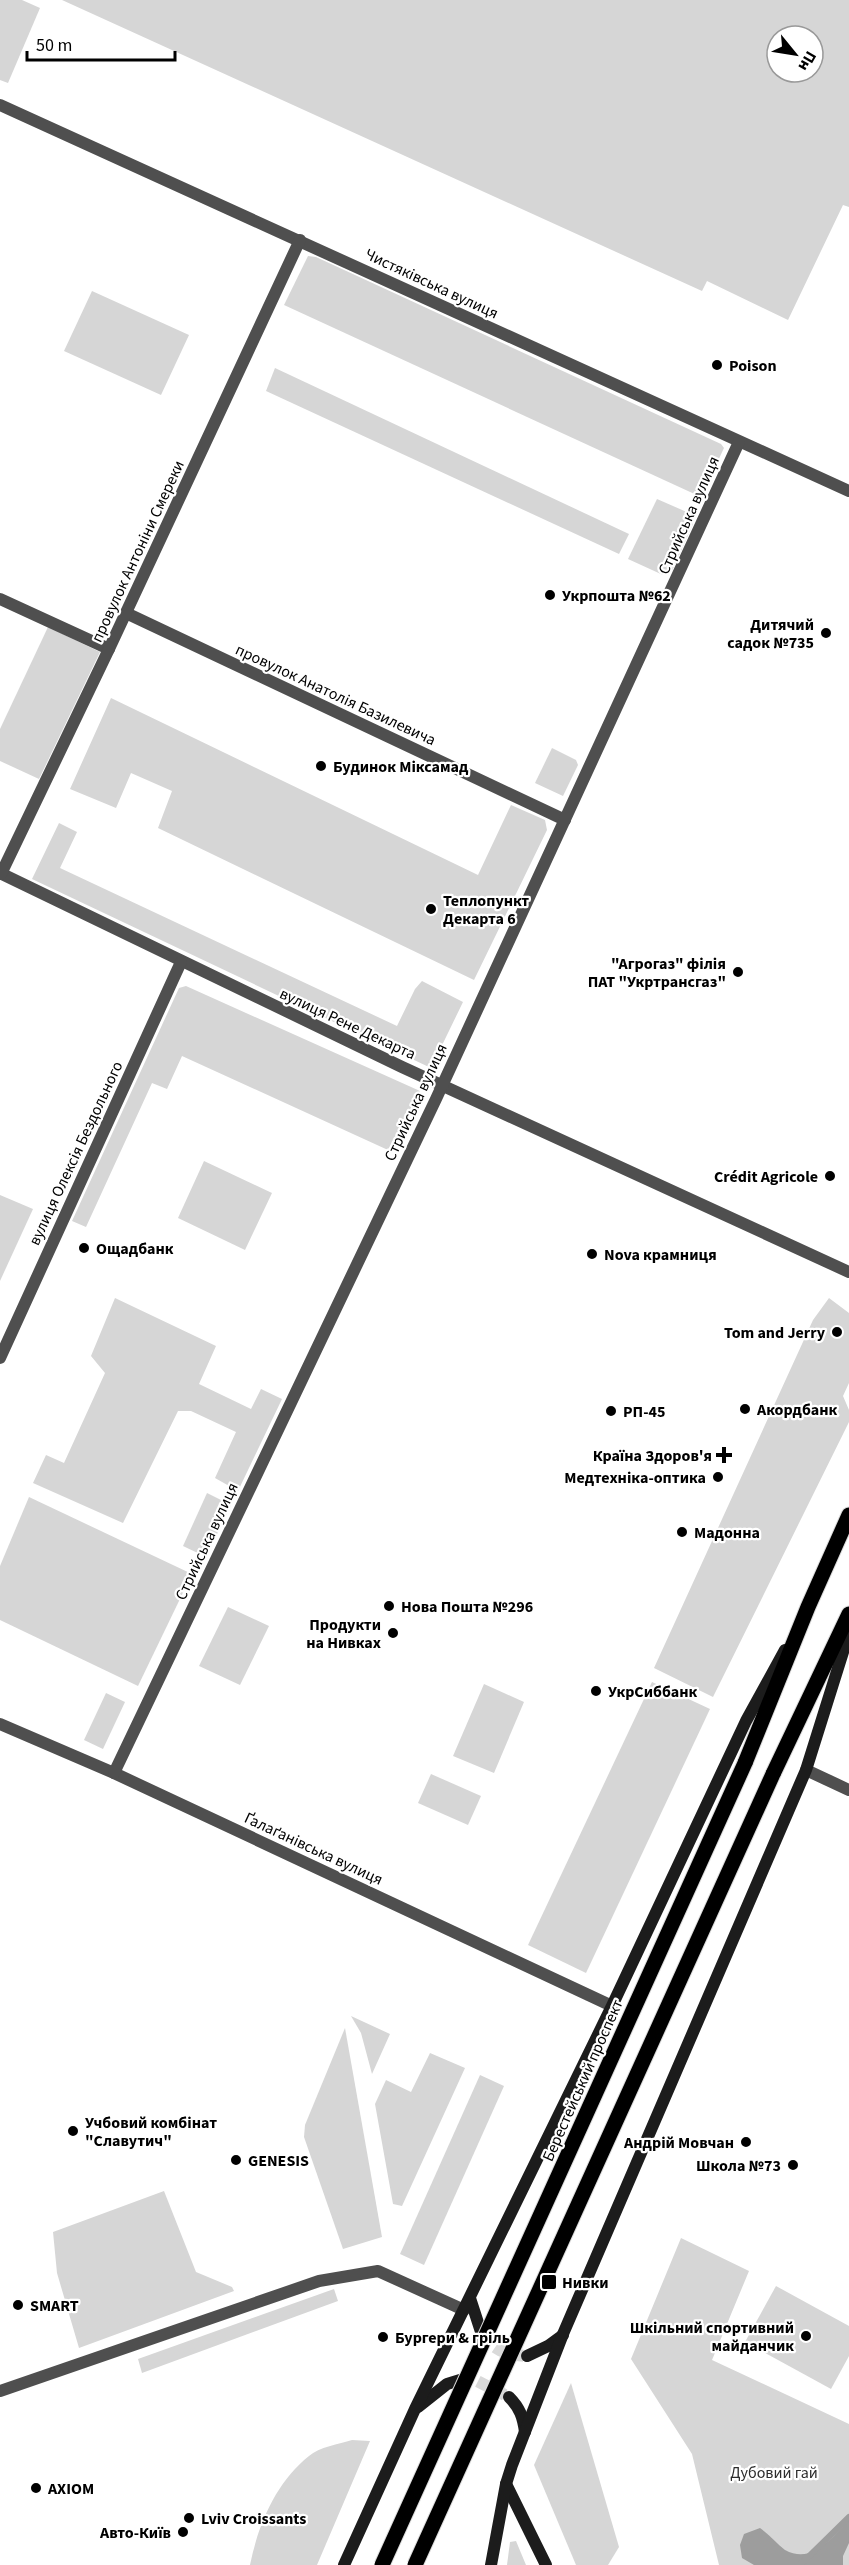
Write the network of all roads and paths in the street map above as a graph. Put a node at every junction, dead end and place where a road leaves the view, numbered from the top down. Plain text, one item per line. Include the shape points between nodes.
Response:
1 (0, 105) edge
2 (300, 240) junction
3 (739, 442) junction
4 (849, 490) edge
5 (0, 599) edge
6 (126, 613) junction
7 (109, 649) junction
8 (565, 820) junction
9 (0, 873) edge
10 (181, 962) junction
11 (442, 1085) junction
12 (849, 1272) edge
13 (0, 1358) edge
14 (849, 1515) edge
15 (808, 1608) junction
16 (849, 1614) edge
17 (849, 1633) edge
18 (0, 1724) edge
19 (806, 1770) junction
20 (114, 1773) junction
21 (849, 1790) edge
22 (612, 2006) junction
23 (470, 2298) junction
24 (464, 2310) junction
25 (564, 2334) junction
26 (482, 2335) tunnel mouth
27 (527, 2356) tunnel mouth
28 (460, 2380) tunnel mouth
29 (0, 2391) edge
30 (508, 2397) tunnel mouth
31 (415, 2409) junction
32 (525, 2433) junction
33 (506, 2484) junction
34 (344, 2565) edge
35 (382, 2565) edge
36 (415, 2565) edge
37 (491, 2565) edge
38 (546, 2565) edge

1 - 2 street, Чистяківська вулиця
2 - 3 street, Чистяківська вулиця
2 - 6 street, провулок Антоніни Смереки
3 - 4 street, Чистяківська вулиця
3 - 8 street, Стрийська вулиця
5 - 7 street
6 - 7 street, провулок Антоніни Смереки
6 - 8 street, провулок Анатолія Базилевича
7 - 9 street, провулок Антоніни Смереки
8 - 11 street, Стрийська вулиця
9 - 10 street, вулиця Рене Декарта
10 - 11 street, вулиця Рене Декарта
10 - 13 street, вулиця Олексія Бездольного
11 - 12 street, вулиця Рене Декарта
11 - 20 street, Стрийська вулиця
14 - 15 main road, Берестейський проспект
15 - 22 main road, Берестейський проспект via 746,1721
15 - 35 main road, Берестейський проспект, bridge via 745,1763
16 - 36 main road, bridge
17 - 19 main road
18 - 20 street, Ґалаґанівська вулиця
19 - 21 street
19 - 25 main road
20 - 22 street, Ґалаґанівська вулиця
22 - 23 main road, Берестейський проспект
23 - 24 main road, Берестейський проспект
23 - 26 main road
24 - 29 street via 378,2271 319,2280
24 - 31 main road, Берестейський проспект
25 - 27 main road
25 - 32 main road
28 - 31 main road via 447,2384
30 - 32 main road via 517,2405
31 - 34 main road, Берестейський проспект
32 - 33 main road
33 - 37 main road
33 - 38 main road

